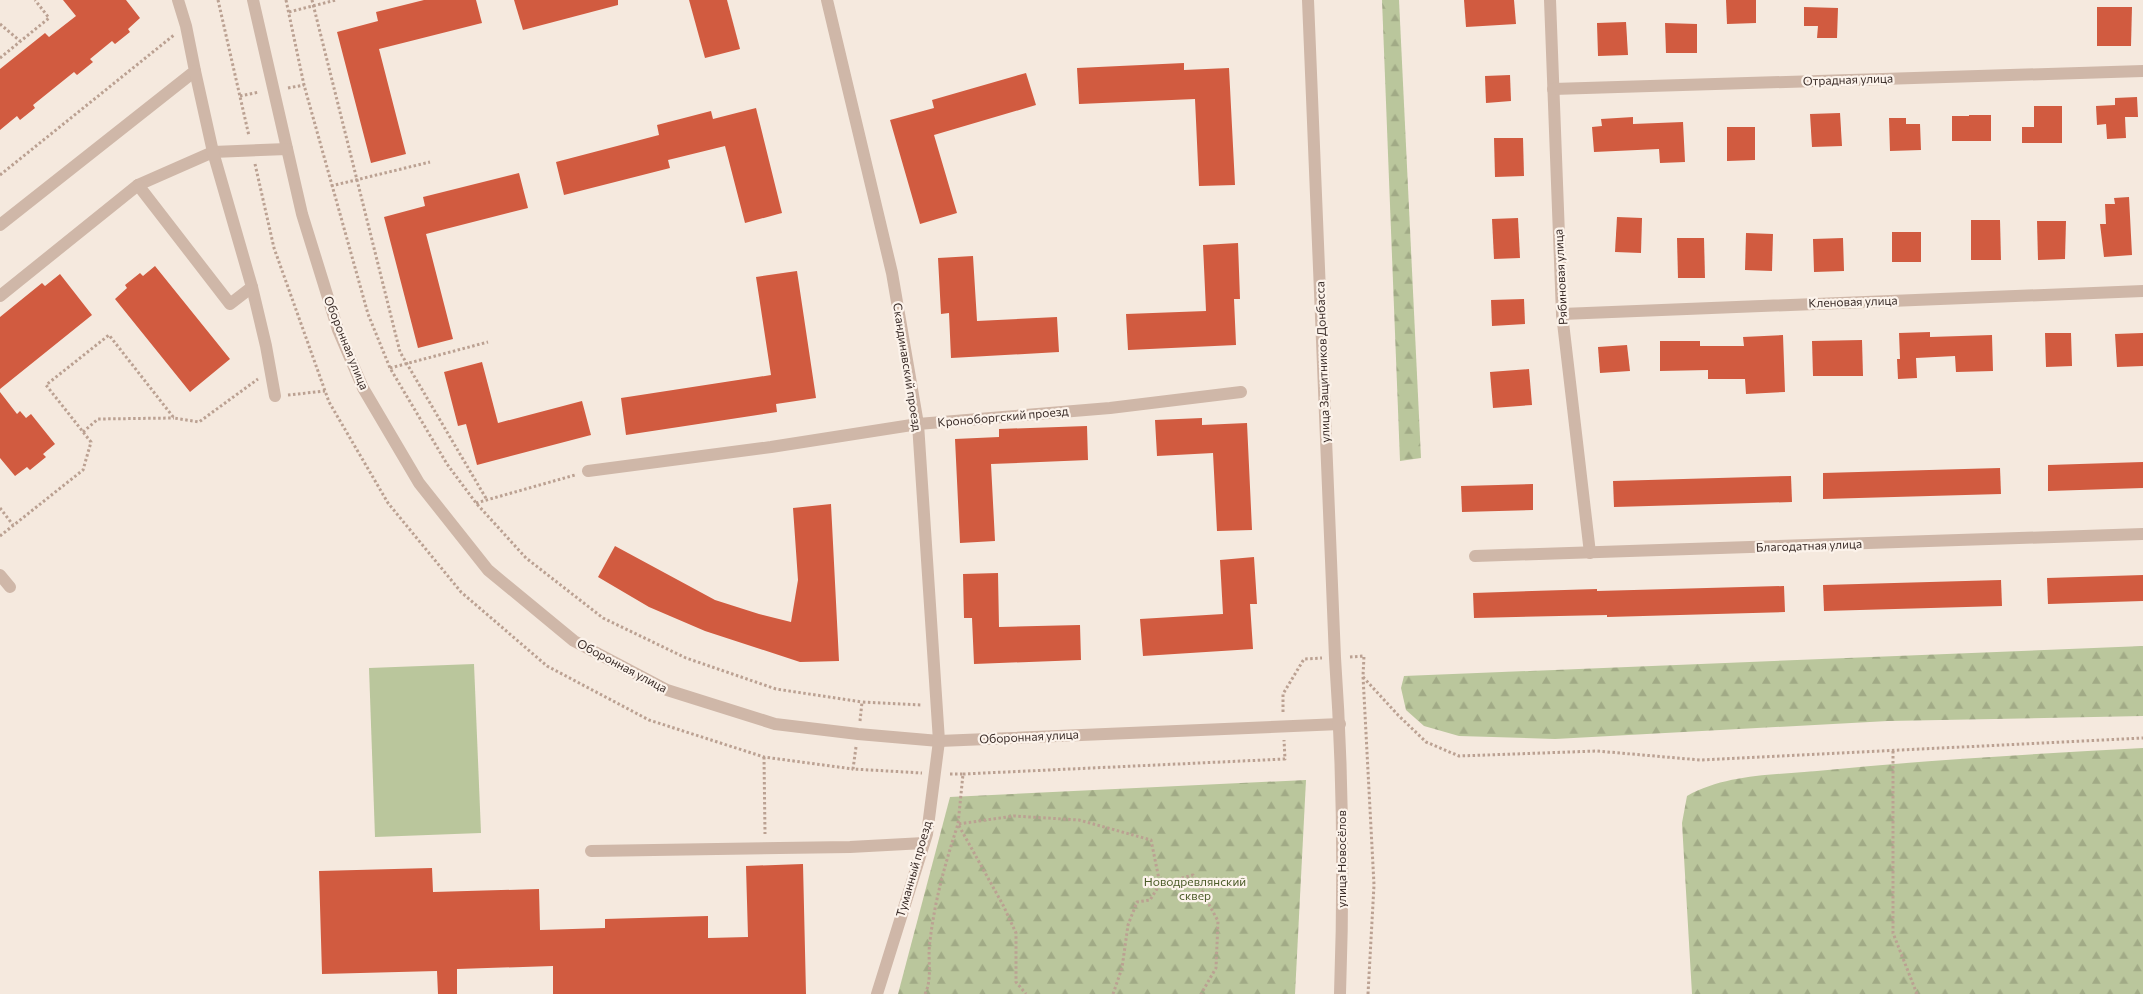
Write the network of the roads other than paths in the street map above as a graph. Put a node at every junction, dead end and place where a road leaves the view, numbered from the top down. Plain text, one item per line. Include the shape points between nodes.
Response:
1 (178, 0) edge
2 (253, 0) edge
3 (827, 0) edge
4 (1308, 0) edge
5 (1550, 0) edge
6 (195, 71) junction
7 (2143, 71) edge
8 (1553, 89) junction
9 (287, 149) junction
10 (213, 152) junction
11 (138, 185) junction
12 (0, 225) edge
13 (252, 287) junction
14 (2143, 291) edge
15 (0, 296) edge
16 (1562, 314) junction
17 (1241, 392) dead end
18 (274, 396) road end
19 (918, 424) junction
20 (588, 471) road end
21 (2143, 534) edge
22 (1590, 553) junction
23 (1475, 556) dead end
24 (0, 575) edge
25 (10, 587) dead end
26 (1340, 724) junction
27 (939, 741) junction
28 (924, 843) junction
29 (591, 851) dead end
30 (877, 994) edge
31 (1340, 994) edge

1 - 6 street
2 - 9 street, Оборонная улица
3 - 19 street, Скандинавский проезд via 892,273
4 - 26 street, улица Защитников Донбасса
5 - 8 street, Рябиновая улица
6 - 10 street
6 - 12 street
7 - 8 street, Отрадная улица
8 - 16 street, Рябиновая улица
9 - 10 street
9 - 27 street, Оборонная улица via 318,271 338,330 363,388 419,483 488,570 574,641 667,690 775,724
10 - 11 street
10 - 13 street
11 - 13 street via 230,304
11 - 15 street
13 - 18 street
14 - 16 street, Кленовая улица
16 - 22 street, Рябиновая улица
17 - 19 street, Кроноборгский проезд via 1110,408
19 - 20 street, Кроноборгский проезд
19 - 27 street, Скандинавский проезд
21 - 22 street, Благодатная улица
22 - 23 street, Благодатная улица
24 - 25 street
26 - 27 street, Оборонная улица
26 - 31 street, улица Новосёлов via 1344,880
27 - 28 street, Туманный проезд
28 - 29 street
28 - 30 street, Туманный проезд

